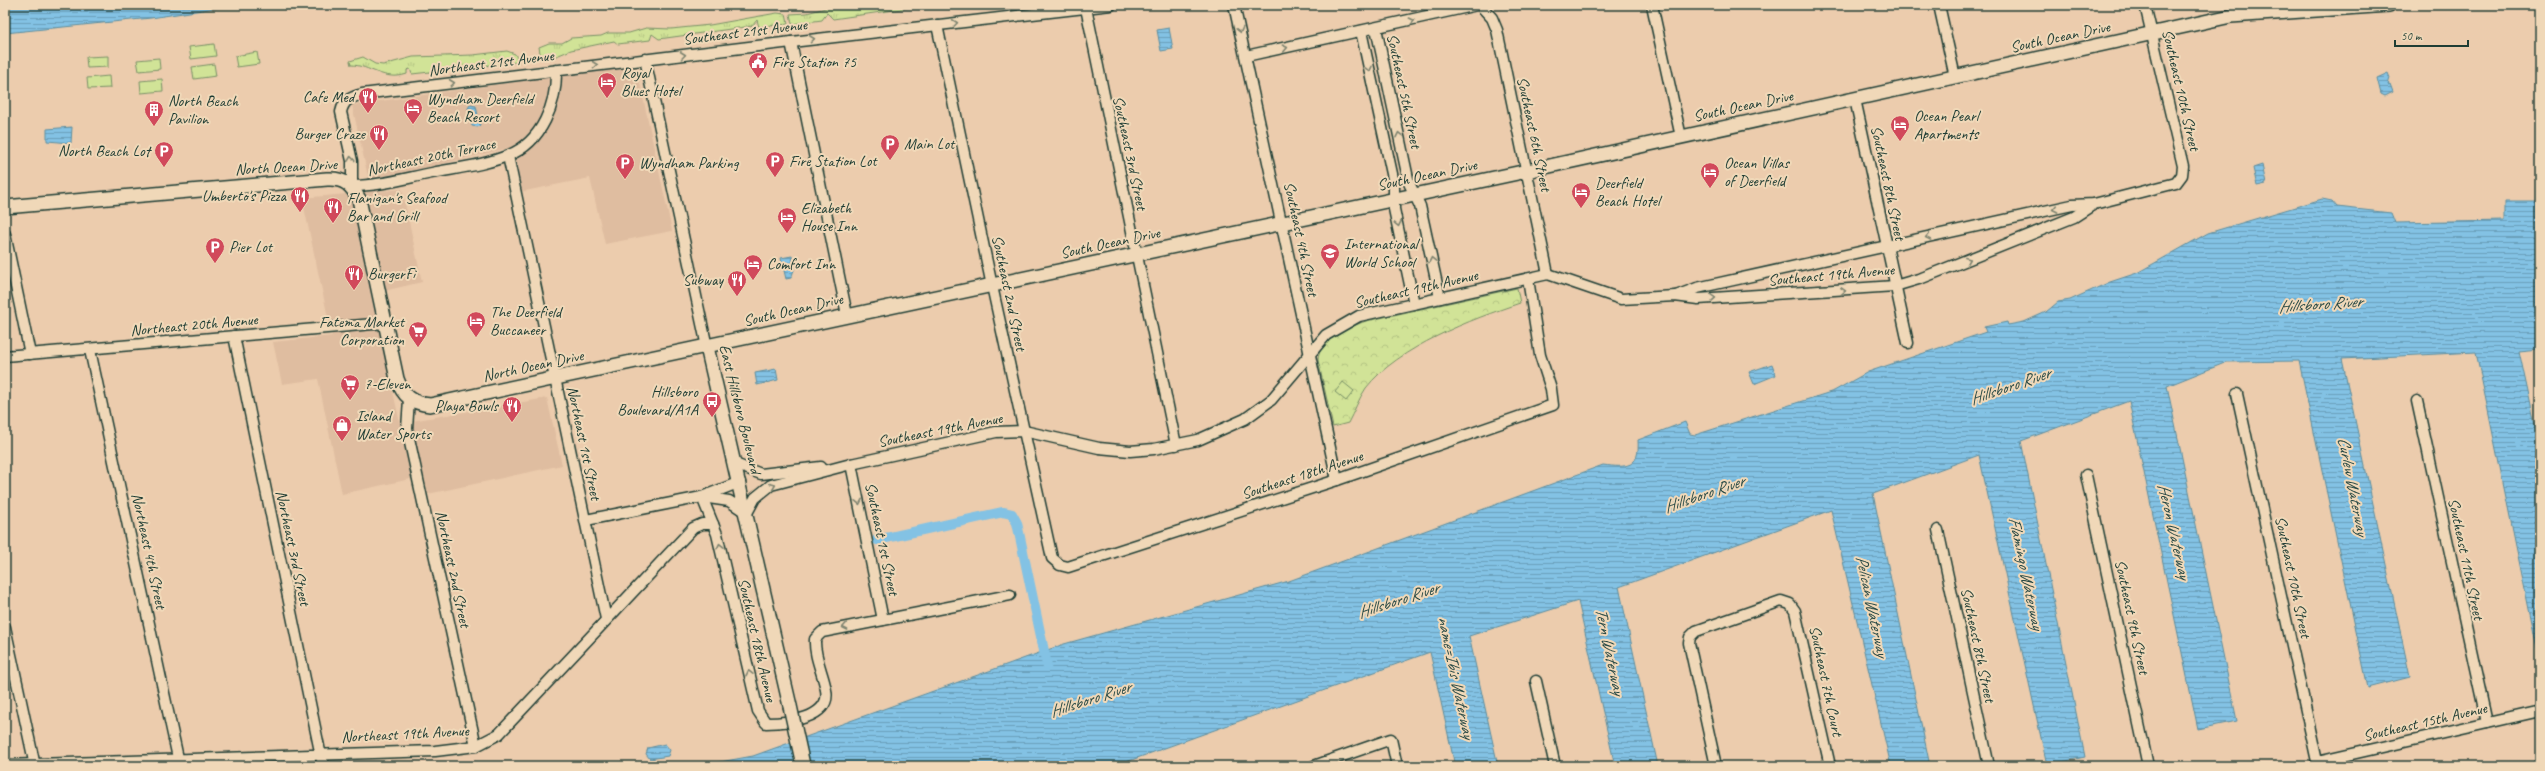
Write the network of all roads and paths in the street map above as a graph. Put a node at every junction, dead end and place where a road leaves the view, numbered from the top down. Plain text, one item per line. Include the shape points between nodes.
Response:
1 (1111, 5) edge
2 (1234, 5) edge
3 (1478, 5) edge
4 (1652, 5) edge
5 (1940, 5) edge
6 (2146, 5) edge
7 (2389, 5) edge
8 (1086, 8) junction
9 (937, 25) junction
10 (1376, 28) junction
11 (1361, 31) junction
12 (2153, 34) junction
13 (791, 42) junction
14 (1246, 56) junction
15 (645, 59) junction
16 (556, 70) junction
17 (1955, 77) junction
18 (1855, 99) junction
19 (1680, 137) junction
20 (508, 156) junction
21 (1527, 171) junction
22 (2179, 181) joint
23 (352, 186) junction
24 (1414, 195) junction
25 (1394, 199) junction
26 (2094, 204) junction
27 (5, 207) edge
28 (1282, 222) junction
29 (5, 234) edge
30 (1886, 246) junction
31 (1135, 254) junction
32 (1548, 274) junction
33 (1528, 278) junction
34 (992, 286) junction
35 (1895, 286) junction
36 (1674, 296) junction
37 (1440, 298) junction
38 (1414, 304) junction
39 (847, 316) junction
40 (385, 323) junction
41 (234, 336) junction
42 (1908, 343) dead end
43 (708, 347) junction
44 (90, 350) junction
45 (1310, 352) junction
46 (30, 354) junction
47 (5, 356) edge
48 (555, 379) junction
49 (2237, 394) dead end
50 (409, 399) junction
51 (2416, 401) dead end
52 (1024, 431) junction
53 (1176, 445) junction
54 (735, 464) junction
55 (851, 464) junction
56 (2086, 475) dead end
57 (1337, 480) junction
58 (740, 482) junction
59 (702, 497) junction
60 (747, 513) junction
61 (586, 520) junction
62 (713, 524) junction
63 (1938, 530) dead end
64 (1060, 565) joint
65 (1010, 595) dead end
66 (606, 619) junction
67 (883, 620) junction
68 (5, 627) edge
69 (1536, 681) dead end
70 (2540, 711) edge
71 (2487, 723) junction
72 (476, 746) junction
73 (320, 754) junction
74 (178, 758) junction
75 (35, 764) edge
76 (2318, 764) edge
77 (5, 765) edge
78 (323, 766) edge
79 (803, 766) edge
80 (1314, 766) edge
81 (1396, 766) edge
82 (1555, 766) edge
83 (1716, 766) edge
84 (1830, 766) edge
85 (1989, 766) edge
86 (2148, 766) edge

1 - 8 street, Southeast 21st Avenue
2 -> 14 street, Southeast 4th Street
10 -> 3 street
3 - 21 street, Southeast 6th Street via 1492,18 1497,30
4 - 19 street
5 - 17 street
6 - 12 street, Southeast 10th Street
7 - 12 main road, South Ocean Drive via 2231,16
9 -> 8 street, Southeast 21st Avenue
8 - 31 street, Southeast 3rd Street
13 -> 9 street, Southeast 21st Avenue
9 - 34 street, Southeast 2nd Street
10 - 11 street
24 -> 10 street, Southeast 5th Street via 1409,183
14 -> 11 street
11 -> 25 street, Southeast 5th Street via 1394,183
12 - 17 main road, South Ocean Drive
12 - 22 street, Southeast 10th Street via 2183,166
15 -> 13 street, Southeast 21st Avenue
13 - 39 street
14 - 28 street, Southeast 4th Street
16 -> 15 street, Northeast 21st Avenue
15 - 43 street, East Hillsboro Boulevard
16 - 20 street, Northeast 20th Terrace via 553,98 543,124 530,141
23 -> 16 street, Northeast 21st Avenue via 352,161 342,112 343,104 362,94
17 - 18 main road, South Ocean Drive
18 - 19 main road, South Ocean Drive
18 - 30 street, Southeast 8th Street
19 - 21 main road, South Ocean Drive
20 - 23 street, Northeast 20th Terrace via 369,186
20 - 48 street, Northeast 1st Street
21 - 24 main road, South Ocean Drive
21 - 32 street, Southeast 6th Street
22 - 26 street, Southeast 19th Avenue
23 - 27 main road, North Ocean Drive via 345,181 327,179
23 - 40 main road, North Ocean Drive via 359,199
24 - 25 main road, South Ocean Drive
37 -> 24 street, Southeast 5th Street via 1420,206
25 - 28 main road, South Ocean Drive
25 -> 38 street, Southeast 5th Street
26 -> 30 street, Southeast 19th Avenue via 2072,205
35 -> 26 street, Southeast 19th Avenue via 1922,278 2067,220
28 - 31 main road, South Ocean Drive
28 - 45 street, Southeast 4th Street
29 - 46 street
30 - 35 street, Southeast 8th Street
30 - 36 street, Southeast 19th Avenue via 1697,288
31 - 34 main road, South Ocean Drive
31 - 53 street, Southeast 3rd Street
32 - 33 street, Southeast 19th Avenue
32 - 36 street, Southeast 19th Avenue via 1621,299
33 - 37 street, Southeast 19th Avenue
33 - 57 street, Southeast 18th Avenue via 1540,355 1551,389 1553,405
34 - 39 main road, South Ocean Drive
34 - 52 street, Southeast 2nd Street
36 -> 35 street, Southeast 19th Avenue via 1698,299
35 - 42 street, Southeast 8th Street
37 - 38 street, Southeast 19th Avenue
38 - 45 street, Southeast 19th Avenue via 1359,316 1326,334
39 - 43 main road, South Ocean Drive
40 - 41 street, Northeast 20th Avenue
40 - 50 main road, North Ocean Drive via 397,379 401,390
41 - 44 street, Northeast 20th Avenue
41 - 73 street, Northeast 3rd Street
43 - 48 main road, North Ocean Drive
43 - 54 main road, East Hillsboro Boulevard
44 - 46 street, Northeast 20th Avenue
44 - 74 street, Northeast 4th Street
45 - 53 street, Southeast 19th Avenue via 1271,400 1245,419 1198,440
45 - 57 street, Southeast 4th Street
46 - 47 street, Northeast 20th Avenue
48 - 50 main road, North Ocean Drive via 430,405
48 - 61 street, Northeast 1st Street
49 - 76 street, Southeast 10th Street
50 - 72 street, Northeast 2nd Street via 406,428
51 - 71 street, Southeast 11th Street
52 - 53 street, Southeast 19th Avenue via 1099,448 1130,451
52 - 55 street, Southeast 19th Avenue via 996,432
52 - 64 street, Southeast 2nd Street via 1052,558
54 - 55 street, Southeast 19th Avenue via 761,474
54 - 58 main road, East Hillsboro Boulevard
60 -> 55 street, Southeast 19th Avenue via 758,495 771,485
55 -> 67 street, Southeast 1st Street
56 - 86 street, Southeast 9th Street
57 - 64 street, Southeast 18th Avenue via 1068,568
58 - 59 street
58 - 60 main road, East Hillsboro Boulevard
59 - 60 street via 729,501
59 - 61 street
59 - 62 street, Southeast 18th Avenue
60 - 79 main road, East Hillsboro Boulevard, bridge
61 - 66 street, Northeast 1st Street
62 - 66 street, Northeast 19th Avenue via 702,524 693,528
67 -> 62 street, Southeast 18th Avenue via 822,632 816,639 815,650 827,692 822,708 813,715 780,723 766,723 758,711
63 - 85 street, Southeast 8th Street
65 - 67 street, Southeast 18th Avenue
66 - 72 street, Northeast 19th Avenue via 499,734
68 - 75 street
69 - 82 street
70 - 71 street, Southeast 15th Avenue
71 - 76 street, Southeast 15th Avenue
72 - 73 street, Northeast 19th Avenue via 435,751
73 - 74 street, Northeast 19th Avenue
73 - 78 street, Northeast 3rd Street
74 - 75 street, Northeast 19th Avenue
75 - 77 street, Northeast 19th Avenue
80 - 81 street via 1391,739
83 - 84 street, Southeast 7th Court via 1689,643 1690,637 1696,631 1781,601 1790,604 1796,612

